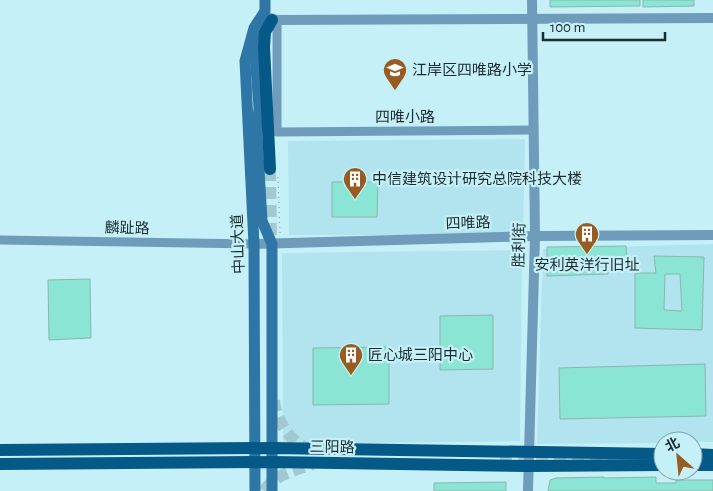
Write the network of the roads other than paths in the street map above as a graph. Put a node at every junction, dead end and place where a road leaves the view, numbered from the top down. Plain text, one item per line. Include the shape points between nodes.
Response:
1 (532, 0) edge
2 (269, 14) edge
3 (532, 18) junction
4 (713, 18) edge
5 (533, 130) junction
6 (274, 169) tunnel mouth
7 (713, 235) edge
8 (535, 236) junction
9 (0, 240) edge
10 (254, 244) junction
11 (276, 244) junction
12 (255, 448) junction
13 (272, 448) junction
14 (0, 450) edge
15 (528, 452) junction
16 (653, 454) edge
17 (255, 462) junction
18 (272, 462) junction
19 (0, 464) edge
20 (653, 465) edge
21 (528, 466) junction
22 (255, 491) edge
23 (272, 491) edge
24 (528, 491) edge

1 - 3 street, 胜利街
2 - 3 street
2 - 5 street, 四唯小路 via 277,132
2 - 6 main road via 264,48
2 - 10 main road, 中山大道 via 254,28 245,61
2 - 11 main road, 中山大道 via 257,38 255,54 259,107 257,136 262,221
3 - 4 street
3 - 5 street, 胜利街
5 - 8 street, 胜利街
7 - 8 street, 四唯路
8 - 11 street, 四唯路
8 - 15 street, 胜利街
9 - 10 street, 麟趾路
10 - 11 street, 四唯路
10 - 12 main road, 中山大道
11 - 13 main road, 中山大道
12 - 13 main road, 三阳路
12 - 14 main road, 三阳路
12 - 17 main road, 中山大道
13 - 15 main road, 三阳路
13 - 18 main road, 中山大道
15 - 16 main road, 三阳路
15 - 21 street, 胜利街
17 - 18 main road, 三阳路
17 - 19 main road, 三阳路
17 - 22 main road, 中山大道
18 - 21 main road, 三阳路
18 - 23 main road, 中山大道
20 - 21 main road, 三阳路
21 - 24 street, 胜利街

